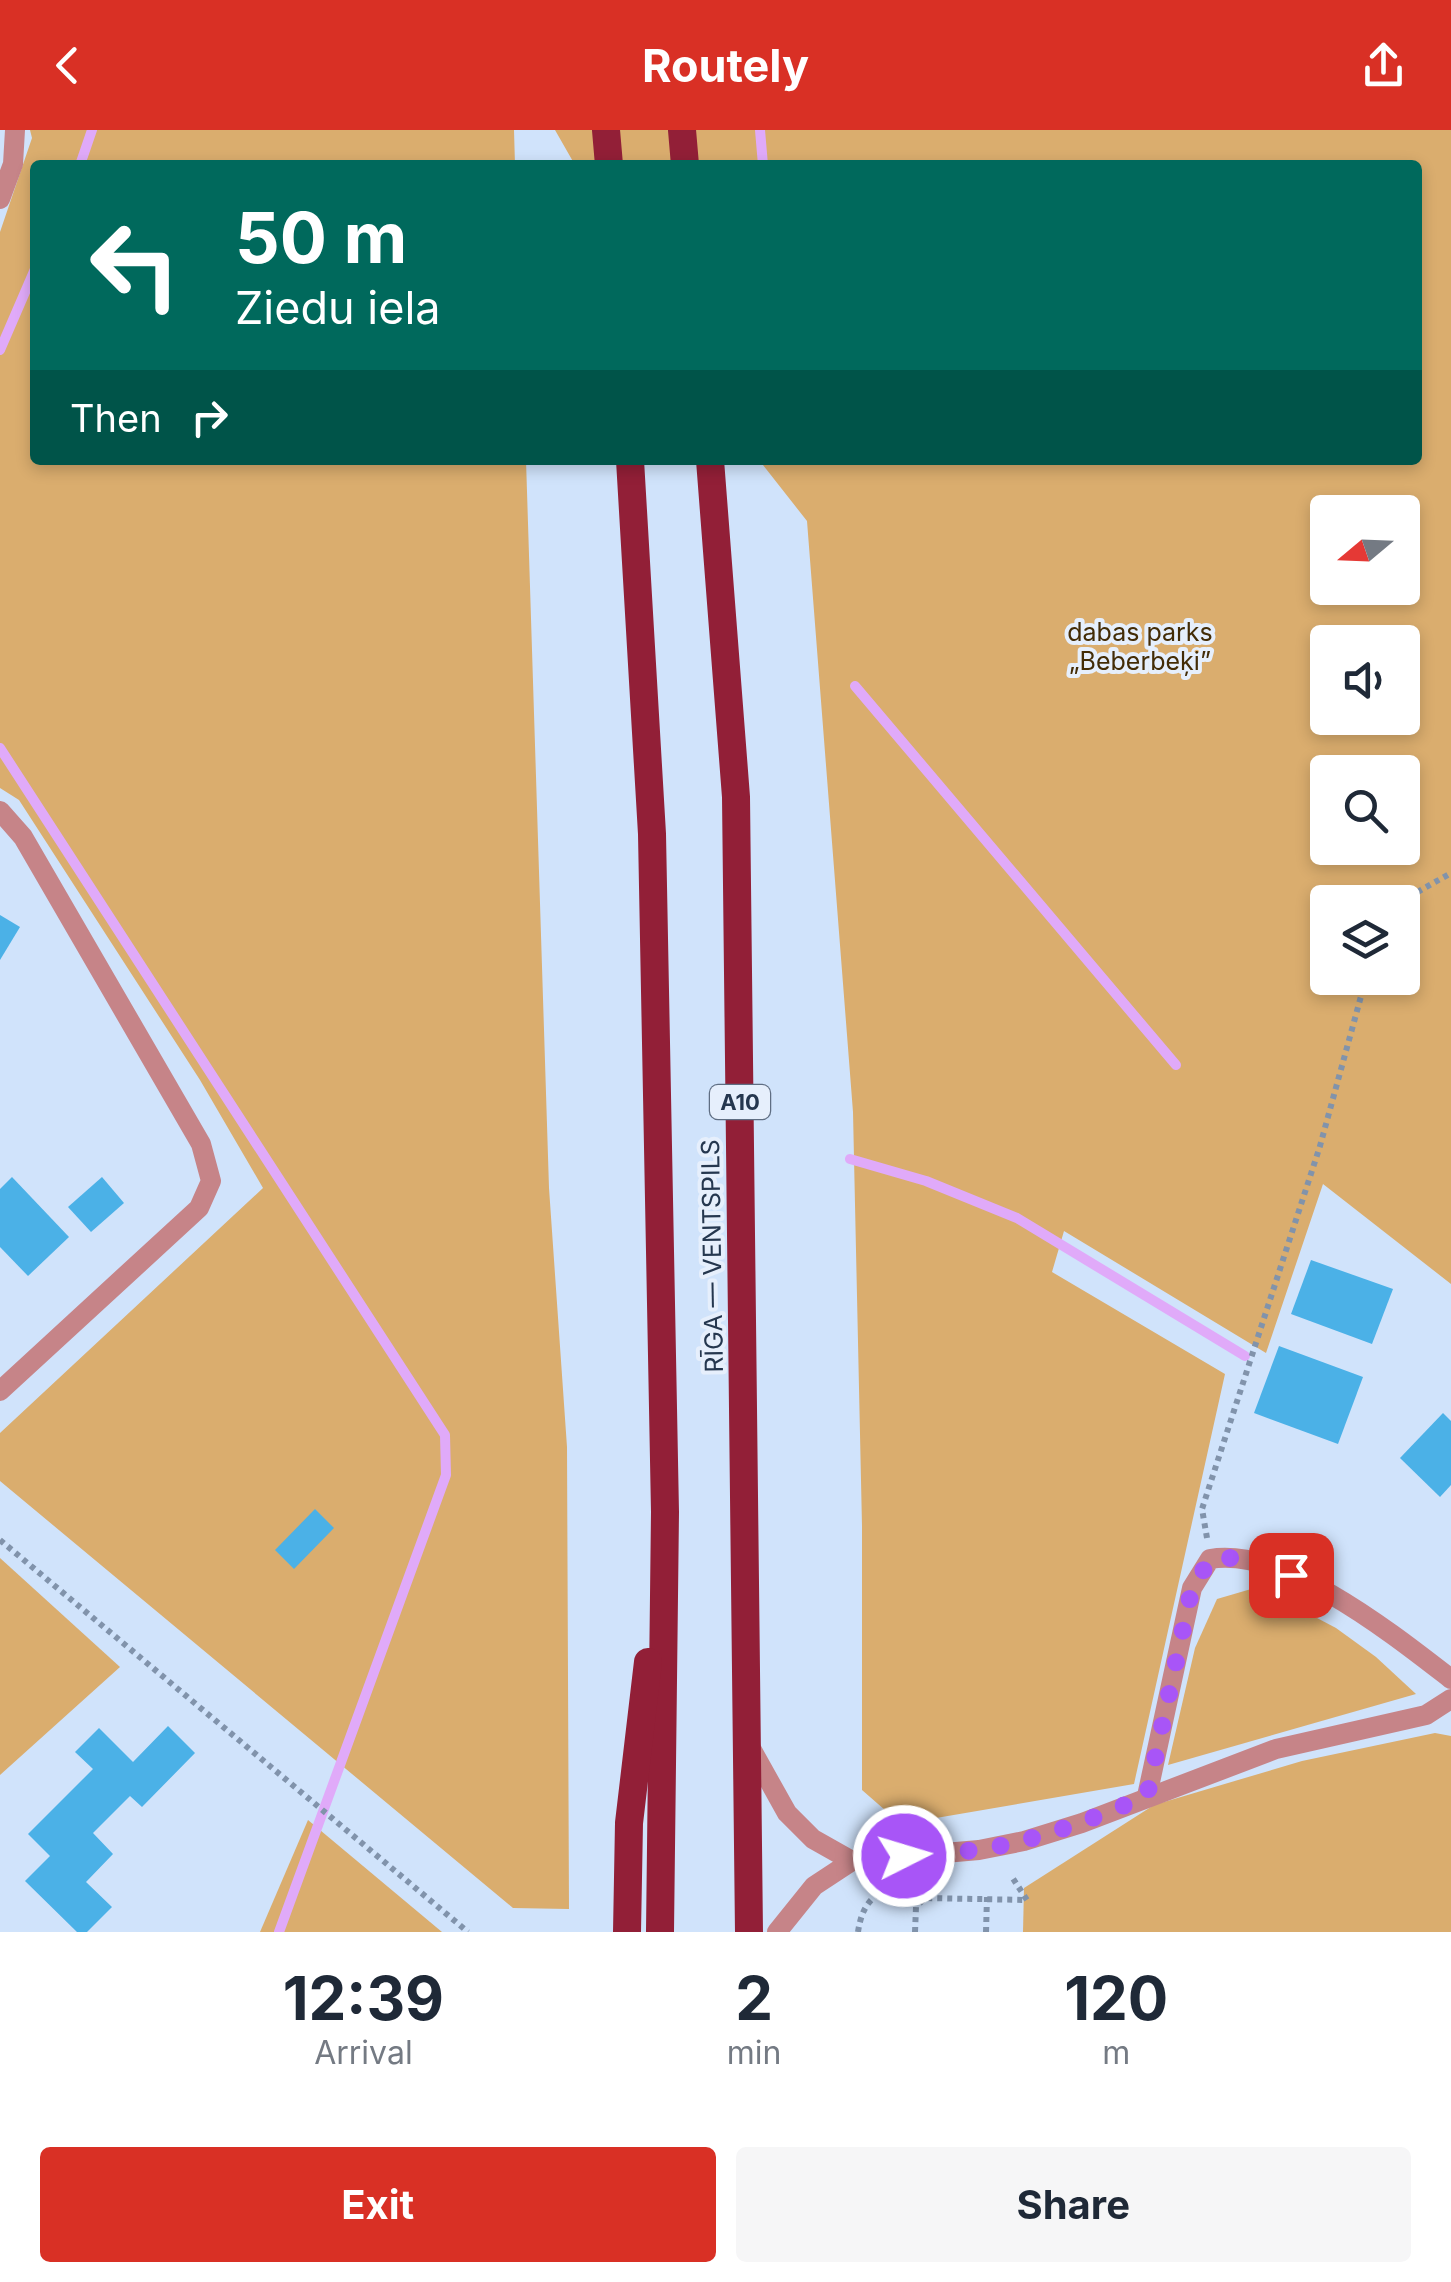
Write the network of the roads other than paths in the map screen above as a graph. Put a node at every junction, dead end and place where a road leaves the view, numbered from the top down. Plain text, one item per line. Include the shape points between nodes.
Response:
1 (15, 130) edge
2 (606, 130) edge
3 (682, 130) edge
4 (609, 160) edge
5 (685, 160) edge
6 (0, 198) edge
7 (630, 465) edge
8 (710, 465) edge
9 (0, 811) edge
10 (0, 1391) edge
11 (665, 1512) junction
12 (1451, 1678) edge
13 (1451, 1699) edge
14 (749, 1745) junction
15 (1147, 1796) junction
16 (852, 1861) junction
17 (627, 1932) edge
18 (660, 1932) edge
19 (750, 1932) edge
20 (777, 1932) edge

1 - 6 street via 13,164
2 - 4 highway
3 - 5 highway
7 - 11 highway, RĪGA — VENTSPILS via 652,834
8 - 14 highway, RĪGA — VENTSPILS / A10 via 736,797
9 - 10 street via 23,836 201,1144 211,1180 199,1208
11 - 17 highway via 629,1823
11 - 18 highway, RĪGA — VENTSPILS
12 - 15 street via 1342,1601 1265,1562 1210,1560 1192,1588
13 - 15 street via 1426,1715 1276,1749
14 - 16 street via 787,1813 813,1839
14 - 19 highway, RĪGA — VENTSPILS / A10
15 - 16 street via 1024,1841
16 - 20 street via 814,1886

